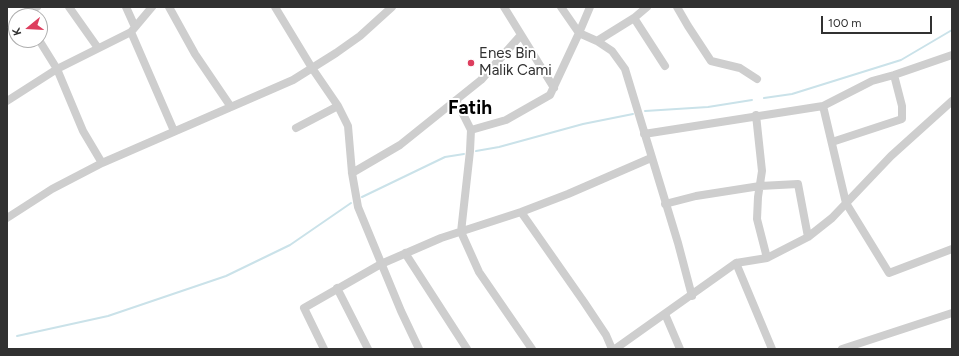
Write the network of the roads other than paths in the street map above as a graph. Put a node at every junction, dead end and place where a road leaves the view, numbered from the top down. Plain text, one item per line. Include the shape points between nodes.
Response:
1 (69, 7) edge
2 (126, 7) edge
3 (152, 7) edge
4 (169, 7) edge
5 (275, 7) edge
6 (392, 7) edge
7 (504, 7) edge
8 (561, 7) edge
9 (590, 7) edge
10 (647, 7) edge
11 (677, 7) edge
12 (634, 18) junction
13 (133, 29) junction
14 (579, 33) junction
15 (521, 35) junction
16 (597, 41) junction
17 (44, 48) edge
18 (98, 48) junction
19 (952, 55) edge
20 (665, 66) dead end
21 (57, 68) junction
22 (312, 68) junction
23 (894, 75) junction
24 (757, 78) dead end
25 (554, 88) junction
26 (456, 100) junction
27 (7, 101) edge
28 (952, 101) edge
29 (338, 106) junction
30 (823, 106) junction
31 (231, 107) junction
32 (756, 115) junction
33 (296, 128) dead end
34 (471, 130) junction
35 (174, 132) junction
36 (644, 134) junction
37 (832, 142) junction
38 (652, 158) junction
39 (102, 162) junction
40 (352, 172) junction
41 (760, 186) junction
42 (846, 203) junction
43 (665, 204) junction
44 (521, 212) junction
45 (7, 218) edge
46 (462, 232) junction
47 (808, 237) junction
48 (952, 249) edge
49 (406, 253) junction
50 (767, 258) junction
51 (736, 263) junction
52 (381, 264) junction
53 (338, 288) junction
54 (692, 296) junction
55 (952, 313) edge
56 (665, 314) junction
57 (618, 348) edge
58 (324, 349) edge
59 (368, 349) edge
60 (419, 349) edge
61 (467, 349) edge
62 (532, 349) edge
63 (680, 349) edge
64 (772, 349) edge
65 (842, 349) edge

1 - 18 street
2 - 13 street
3 - 13 street
4 - 31 street
5 - 22 street
6 - 22 street via 360,36
7 - 15 street
8 - 14 street
9 - 14 street
10 - 12 street
11 - 24 street via 711,61 740,68
12 - 16 street
12 - 20 street
13 - 18 street
13 - 35 street
14 - 16 street
14 - 25 street
15 - 25 street
15 - 26 street via 481,80
16 - 36 street via 612,51 625,69
17 - 21 street
18 - 21 street
19 - 23 street
21 - 27 street
21 - 39 street via 83,131
22 - 29 street
22 - 31 street via 293,80
23 - 30 street via 872,81
23 - 37 street via 902,106 902,119
25 - 34 street via 550,95 506,120
26 - 34 street
26 - 40 street via 400,145
28 - 42 street via 891,156
29 - 33 street
29 - 40 street via 348,126
30 - 32 street
30 - 37 street
31 - 35 street
32 - 36 street
32 - 41 street via 762,171
34 - 46 street
35 - 39 street
36 - 38 street
37 - 42 street
38 - 43 street
38 - 44 street
39 - 45 street
40 - 52 street via 358,207
41 - 43 street via 696,196
41 - 47 street via 798,184
41 - 50 street via 758,219
42 - 47 street
42 - 48 street via 889,273
43 - 54 street
44 - 46 street
44 - 57 street via 606,335
46 - 49 street
46 - 62 street via 479,272
47 - 50 street
49 - 52 street
49 - 61 street
50 - 51 street
51 - 54 street
51 - 64 street
52 - 53 street
52 - 60 street
53 - 58 street via 304,308
53 - 59 street
54 - 56 street
55 - 65 street
56 - 57 street
56 - 63 street

